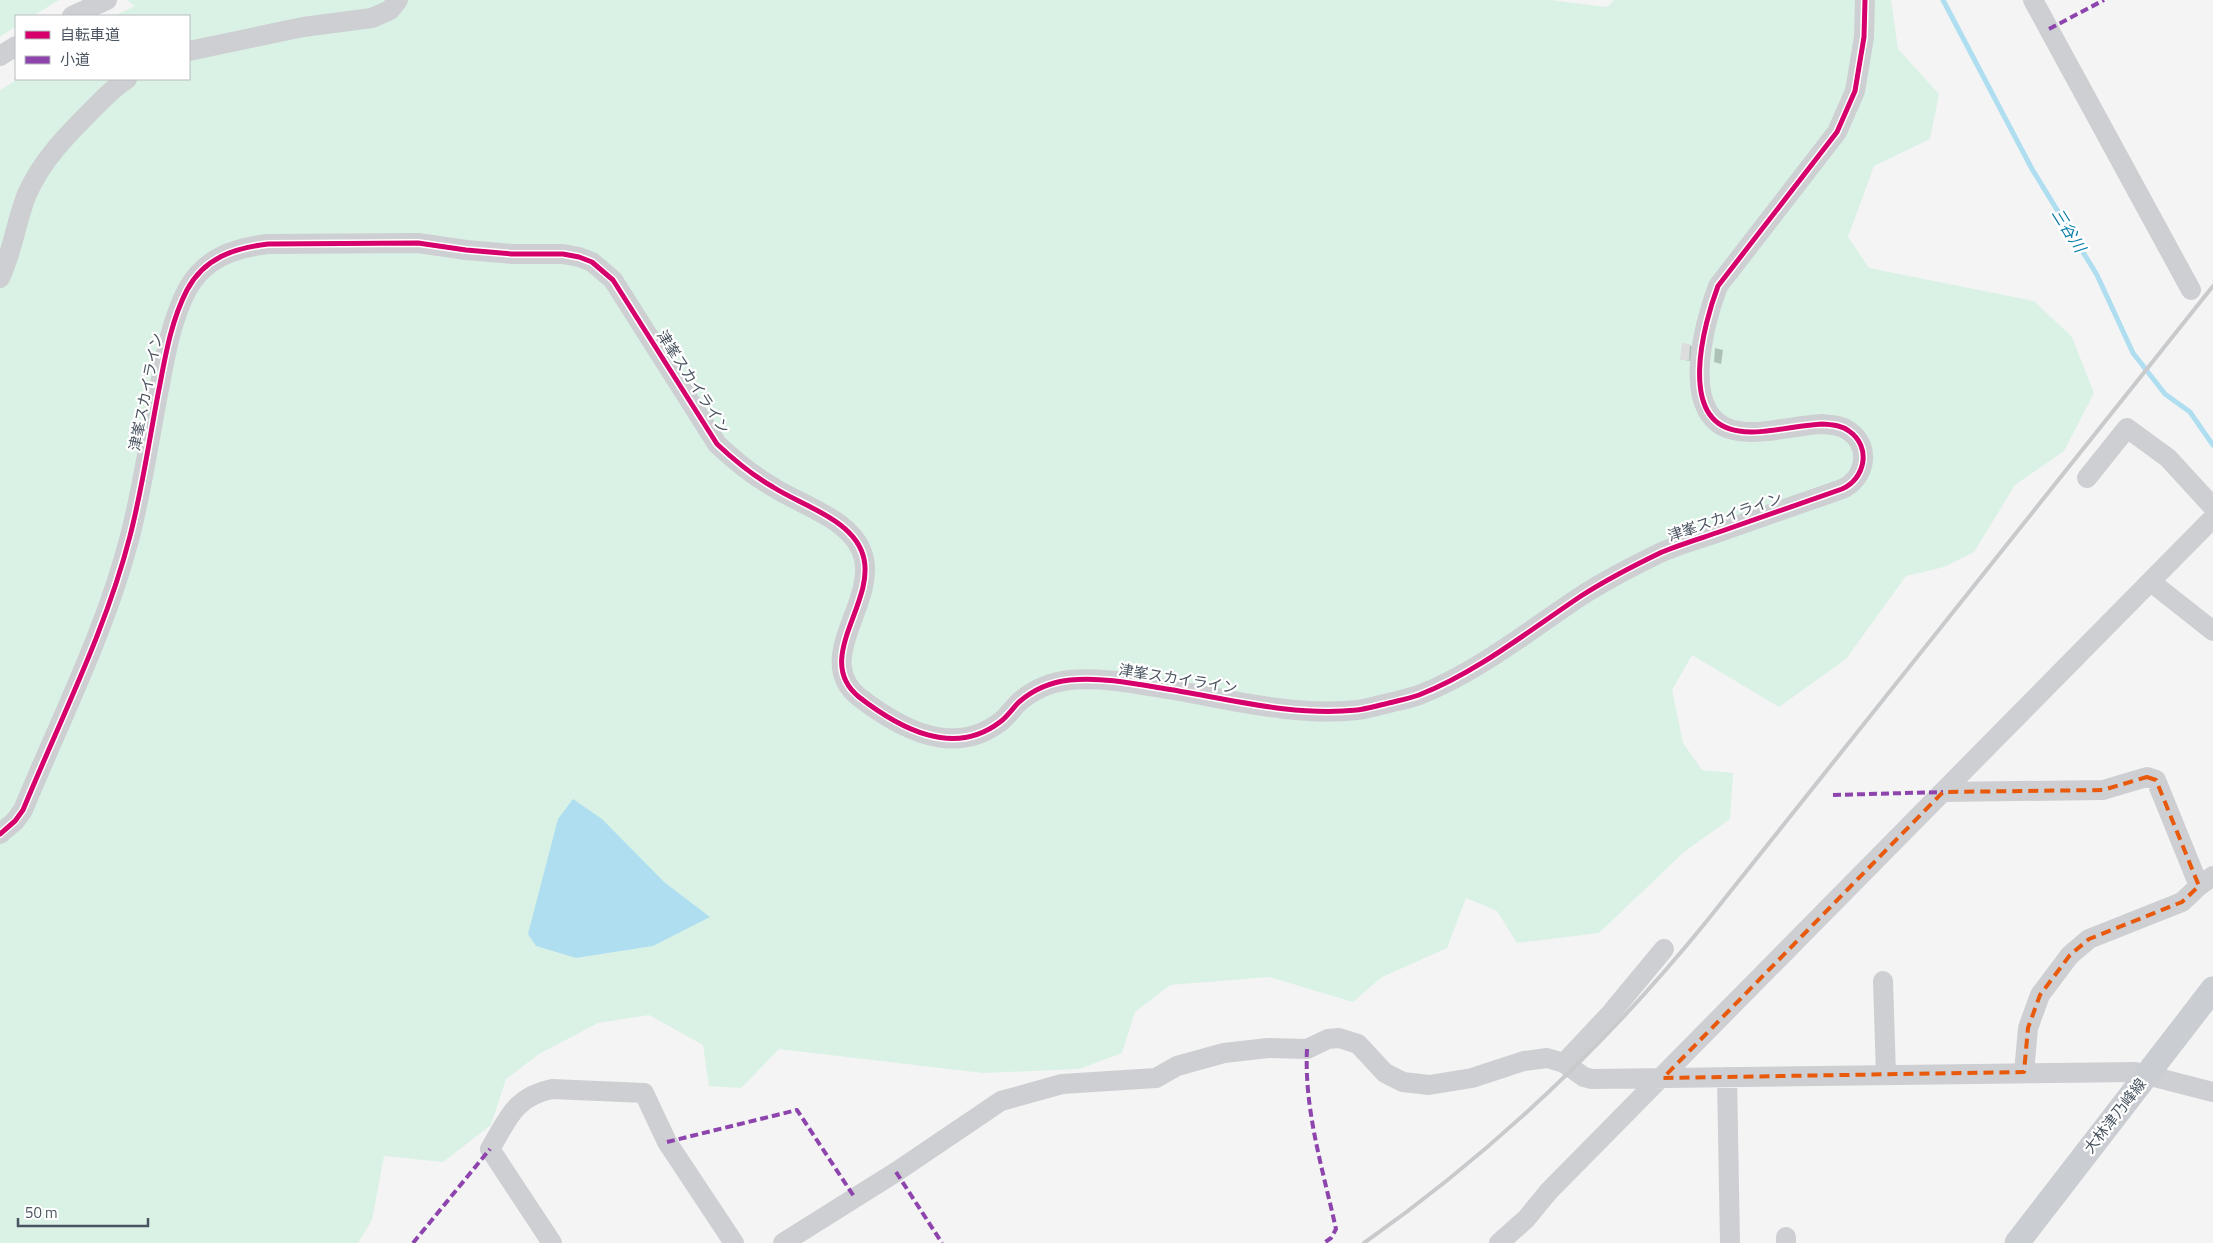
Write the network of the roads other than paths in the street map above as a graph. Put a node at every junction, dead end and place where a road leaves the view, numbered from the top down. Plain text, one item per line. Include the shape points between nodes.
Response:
1 (107, 0) edge
2 (398, 0) edge
3 (1865, 0) edge
4 (2033, 0) edge
5 (74, 15) edge
6 (15, 47) edge
7 (190, 51) edge
8 (0, 56) edge
9 (125, 80) edge
10 (0, 278) edge
11 (2191, 290) dead end
12 (2087, 478) dead end
13 (2213, 507) edge
14 (2213, 518) edge
15 (2151, 582) junction
16 (2213, 630) edge
17 (1943, 792) junction
18 (0, 834) edge
19 (2206, 881) edge
20 (1664, 949) dead end
21 (1883, 981) dead end
22 (2213, 989) edge
23 (1564, 1063) junction
24 (2024, 1072) junction
25 (1886, 1075) junction
26 (2148, 1075) junction
27 (1727, 1077) junction
28 (1663, 1078) junction
29 (2213, 1092) edge
30 (552, 1243) edge
31 (734, 1243) edge
32 (783, 1243) edge
33 (1499, 1243) edge
34 (1730, 1243) edge
35 (2017, 1243) edge

1 - 5 street
2 - 7 street via 390,10 372,18 303,27
3 - 18 street, 津峯スカイライン via 1864,37 1855,91 1836,132 1718,286 1708,312 1700,382 1707,411 1728,429 1747,432 1822,424 1848,430 1860,442 1863,454 1857,478 1842,489 1663,552 1586,593 1457,677 1417,695 1359,710 1316,711 1140,684 1070,680 1032,692 1003,720 972,736 933,738 914,732 892,721 858,696 843,676 843,652 865,577 860,546 848,531 827,516 768,485 740,466 718,444 613,280 604,271 586,259 563,254 512,254 418,242 268,244 246,247 212,261 197,275 187,291 170,333 130,535 118,579 23,810
4 - 11 street
6 - 8 street
9 - 10 street via 74,128 40,169 27,195
12 - 13 street via 2127,428 2168,458
14 - 15 street
15 - 16 street
15 - 17 street
17 - 19 street via 2103,790 2147,777 2156,780
17 - 28 street
19 - 24 street via 2182,902 2089,939 2070,955 2040,994 2028,1028
20 - 23 street
21 - 25 street
22 - 26 main road, 大林津乃峰線
23 - 28 street via 1592,1079
23 - 32 street via 1547,1058 1524,1061 1472,1078 1429,1084 1403,1082 1385,1073 1358,1044 1339,1038 1328,1039 1306,1049 1268,1048 1224,1053 1177,1066 1156,1078 1062,1084 1001,1101
24 - 25 street
24 - 26 street via 2135,1072
25 - 27 street
26 - 29 street
26 - 35 main road, 大林津乃峰線
27 - 28 street
27 - 34 street
28 - 33 street
30 - 31 street via 490,1149 521,1100 552,1089 644,1094 667,1142

